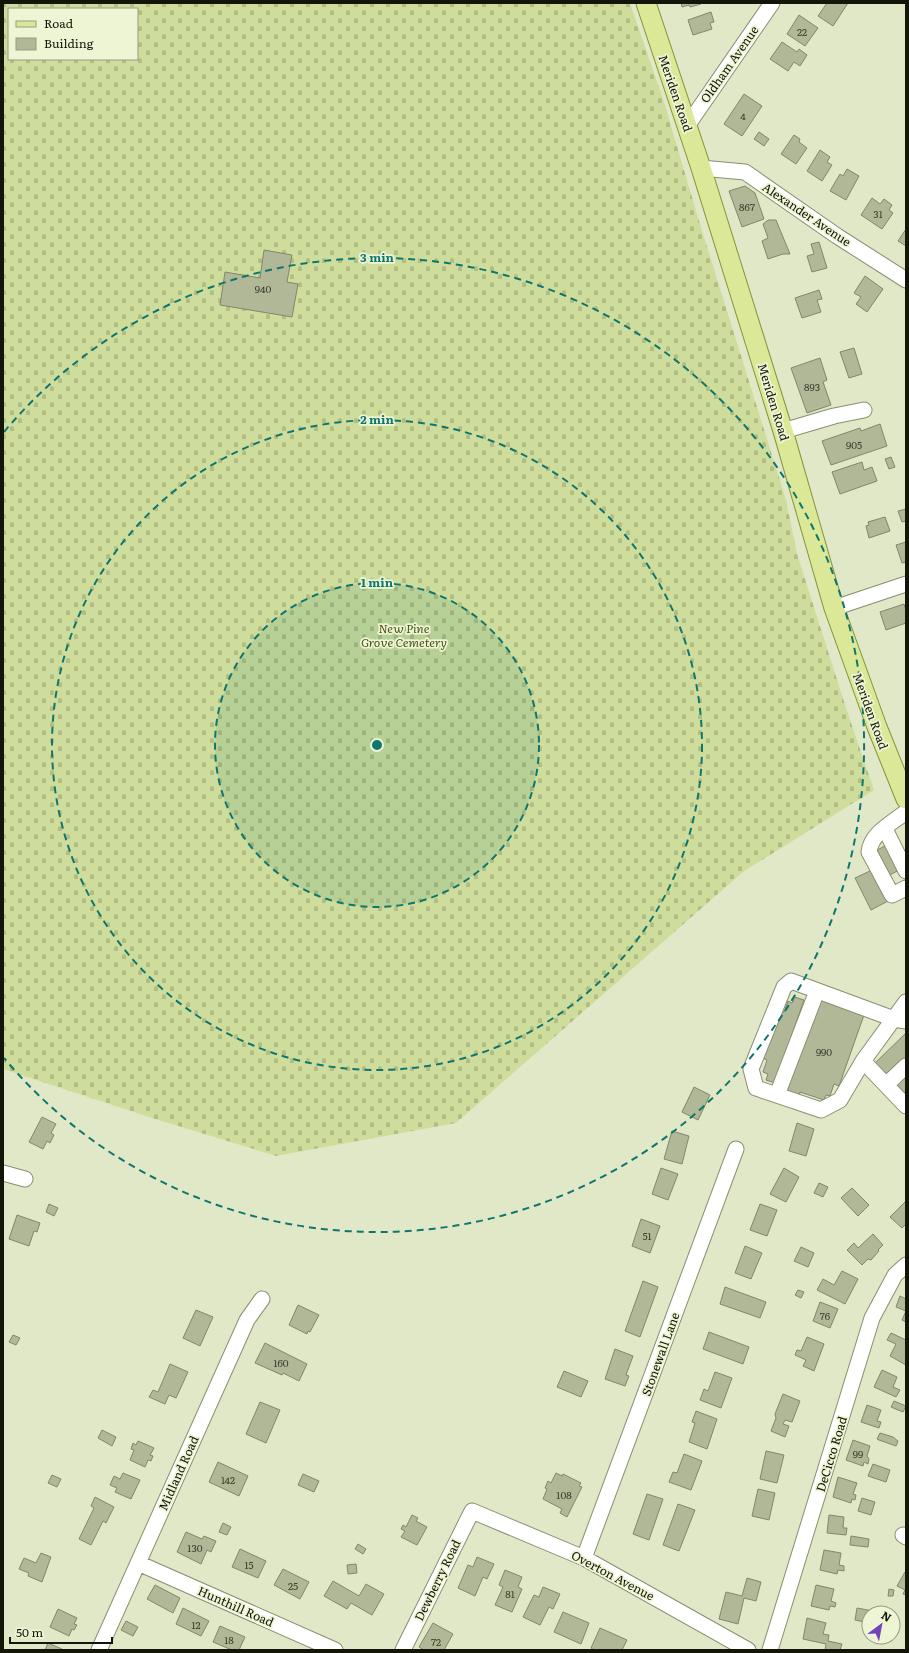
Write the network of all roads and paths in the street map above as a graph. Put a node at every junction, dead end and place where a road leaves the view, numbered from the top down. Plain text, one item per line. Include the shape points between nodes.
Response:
1 (646, 3) edge
2 (772, 3) edge
3 (687, 126) junction
4 (701, 168) junction
5 (906, 280) edge
6 (864, 410) dead end
7 (783, 431) junction
8 (906, 584) edge
9 (834, 608) junction
10 (906, 799) edge
11 (906, 812) edge
12 (885, 829) junction
13 (906, 870) edge
14 (906, 888) edge
15 (817, 990) junction
16 (906, 1002) edge
17 (900, 1020) edge
18 (863, 1061) junction
19 (906, 1066) edge
20 (886, 1085) junction
21 (778, 1095) junction
22 (906, 1106) edge
23 (736, 1150) dead end
24 (3, 1173) edge
25 (25, 1179) dead end
26 (906, 1265) edge
27 (262, 1299) dead end
28 (472, 1511) joint
29 (584, 1558) junction
30 (138, 1563) junction
31 (99, 1650) edge
32 (335, 1650) edge
33 (403, 1650) edge
34 (748, 1650) edge
35 (770, 1650) edge

1 - 3 main road, Meriden Road
2 - 3 street, Oldham Avenue
3 - 4 main road, Meriden Road
4 - 5 street, Alexander Avenue via 745,172
4 - 7 main road, Meriden Road
6 - 7 street
7 - 9 main road, Meriden Road
8 - 9 street
9 - 10 main road, Meriden Road
11 - 12 street
12 - 13 street
12 - 14 street via 874,839 869,852 892,895
15 - 17 street
15 - 21 street
15 - 21 street via 791,981 784,986 751,1069 756,1088
16 - 17 street
17 - 18 street
18 - 20 street
18 - 21 street via 840,1100 821,1110
19 - 20 street
20 - 22 street
23 - 29 street, Stonewall Lane
24 - 25 street
26 - 35 street, DeCicco Road via 895,1275 872,1318
27 - 30 street, Midland Road via 247,1320
28 - 29 street, Overton Avenue
28 - 33 street, Dewberry Road
29 - 34 street, Overton Avenue
30 - 31 street, Midland Road
30 - 32 street, Hunthill Road

